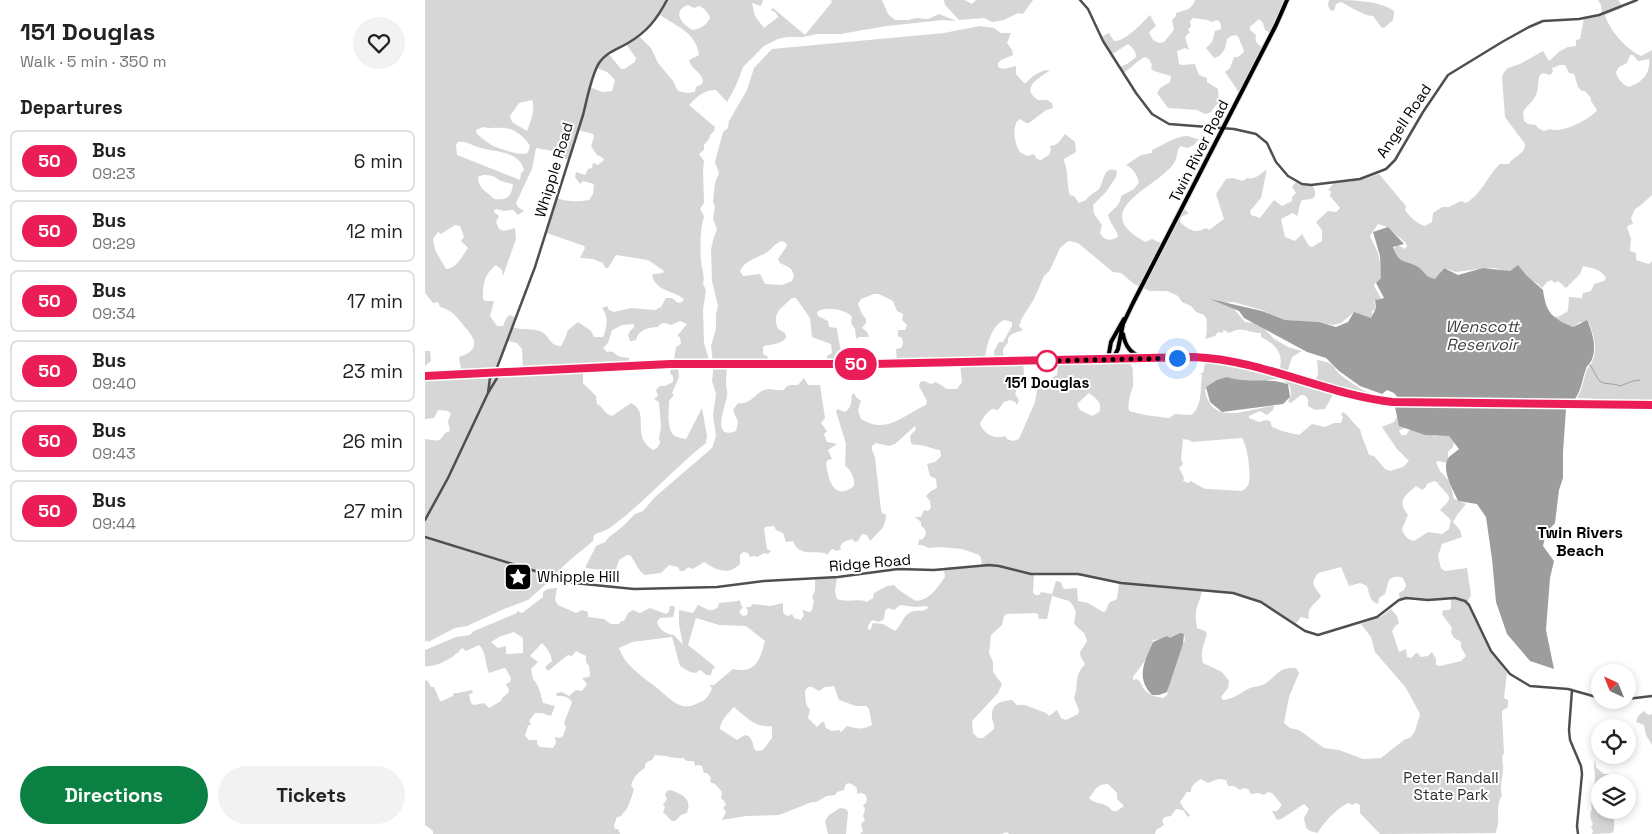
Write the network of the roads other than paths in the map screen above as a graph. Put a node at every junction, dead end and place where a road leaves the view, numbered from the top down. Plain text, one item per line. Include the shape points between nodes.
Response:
1 (667, 0) edge
2 (1080, 0) edge
3 (1287, 0) edge
4 (1637, 0) edge
5 (1221, 129) junction
6 (1129, 311) junction
7 (1122, 327) junction
8 (1149, 358) junction
9 (1111, 359) junction
10 (495, 373) junction
11 (425, 376) edge
12 (488, 393) junction
13 (1652, 405) edge
14 (425, 520) edge
15 (425, 537) edge
16 (1572, 690) junction
17 (1591, 695) edge
18 (1652, 696) edge
19 (1636, 698) edge
20 (1577, 834) edge

1 - 10 street, Whipple Road via 651,26 629,43 609,52 599,63 535,267
2 - 5 street, Angell Road via 1151,114 1169,124
3 - 5 main road, Twin River Road
4 - 5 street, Angell Road via 1599,15 1536,23 1459,67 1449,75 1423,112 1395,160 1385,169 1360,180 1311,186 1302,184 1285,173 1263,138 1248,132
5 - 6 main road, Twin River Road
6 - 7 main road, Twin River Road
6 - 9 main road, Twin River Road via 1111,342
7 - 8 main road via 1128,348 1137,356
7 - 9 main road, Twin River Road via 1118,349
8 - 9 main road
8 - 13 main road via 1194,357 1234,361 1372,400 1392,402
9 - 10 main road via 711,364
10 - 11 main road
10 - 12 street, Whipple Road via 490,378
10 - 12 street, Whipple Road via 497,378
12 - 14 street, Whipple Road
15 - 16 street, Ridge Road via 573,583 634,589 717,587 898,569 989,565 1031,574 1078,574 1121,582 1233,593 1266,605 1310,633 1321,634 1382,615 1406,598 1460,600 1469,605 1491,652 1510,674 1530,686
16 - 17 street
16 - 20 street via 1569,730 1582,774
18 - 19 street

